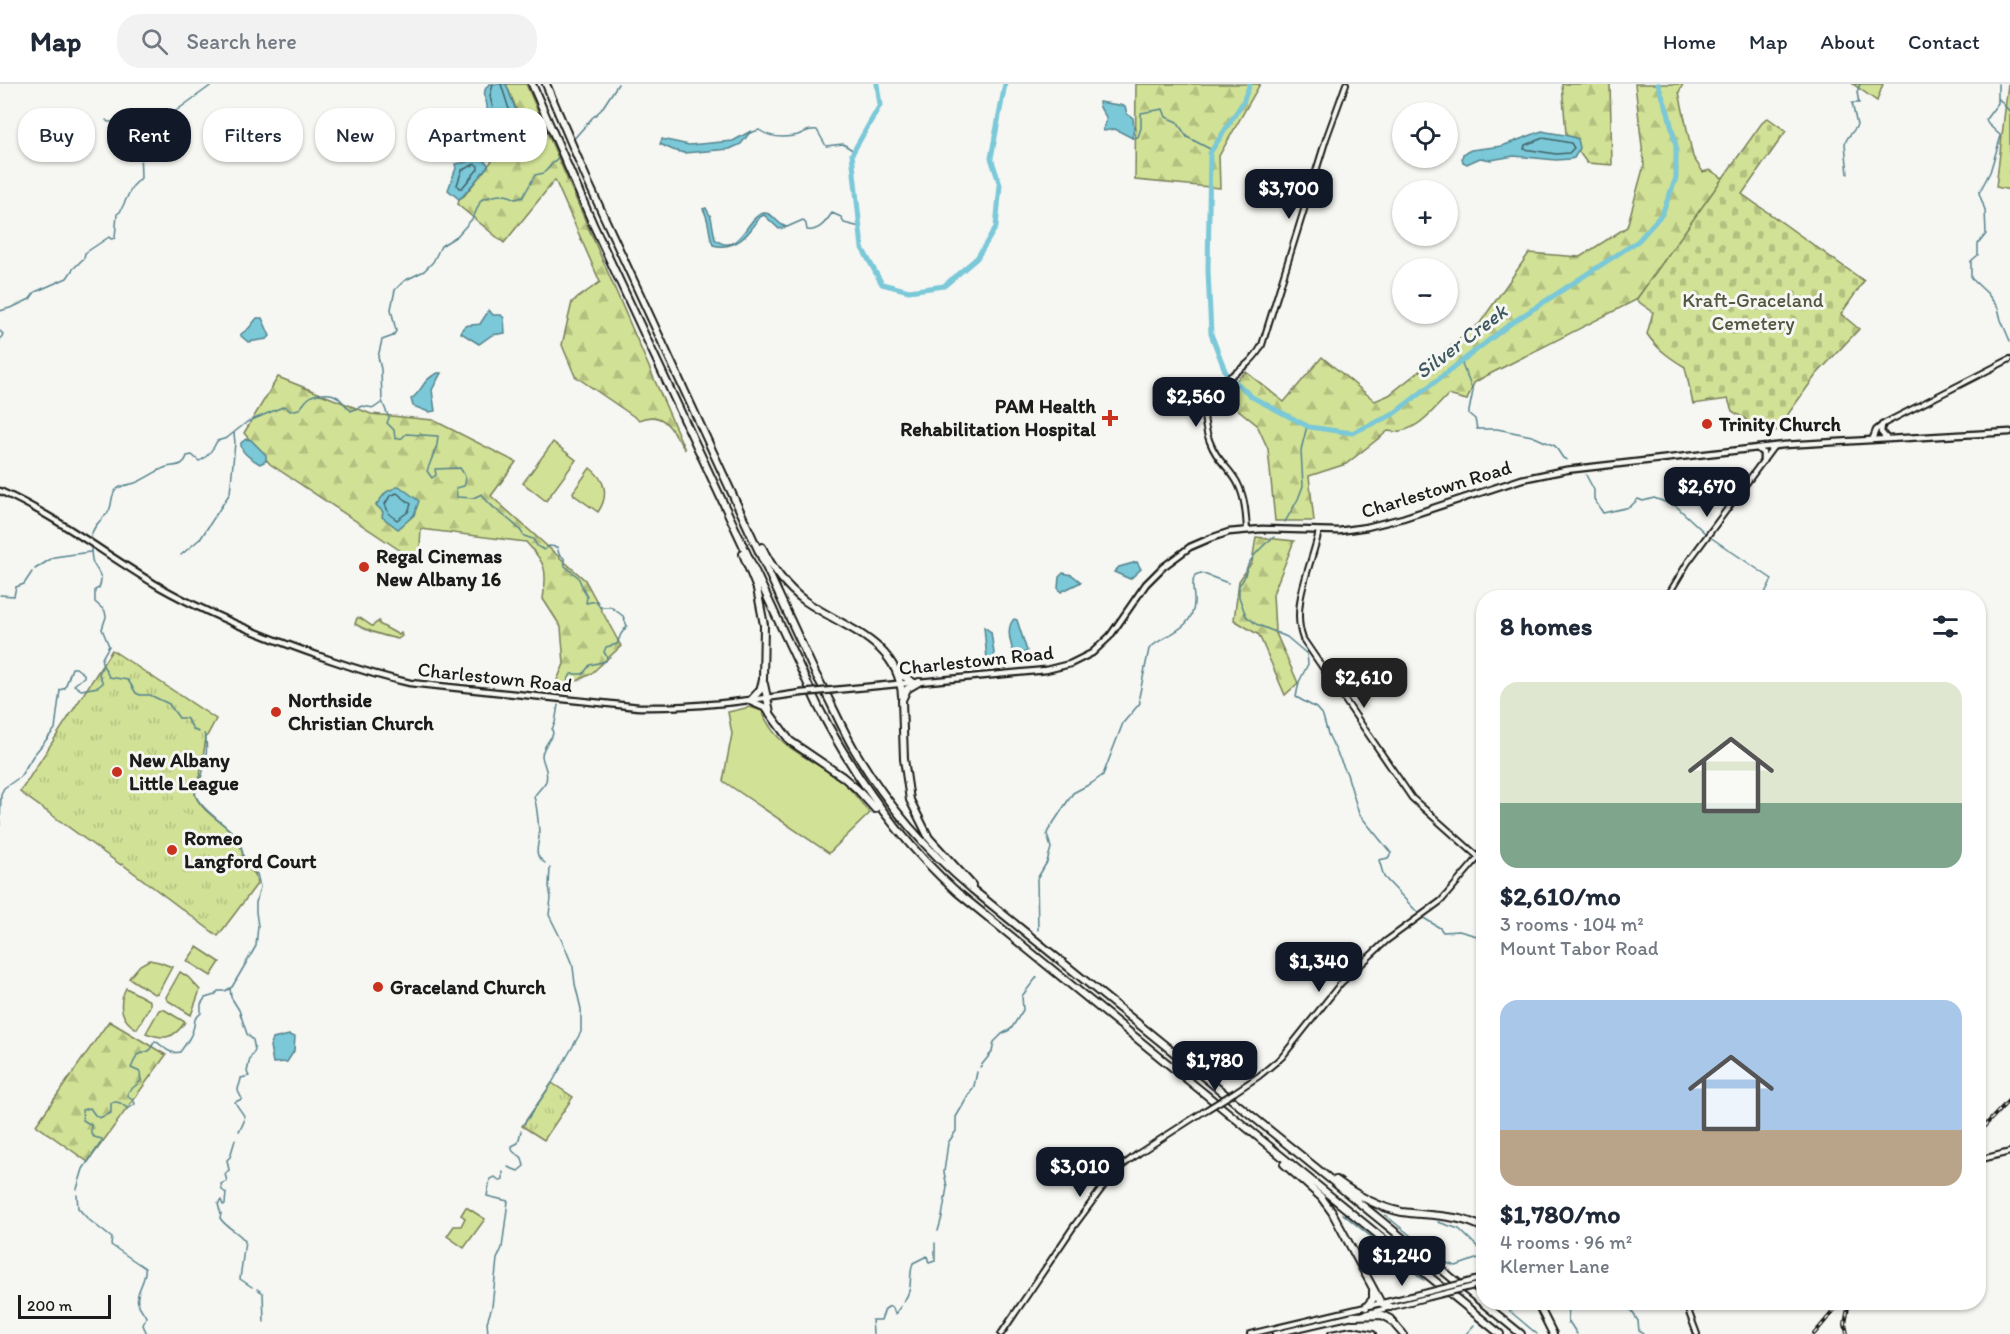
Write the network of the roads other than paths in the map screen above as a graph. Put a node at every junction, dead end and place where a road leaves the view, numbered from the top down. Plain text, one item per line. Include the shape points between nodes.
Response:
1 (532, 84) edge
2 (546, 84) edge
3 (1346, 84) edge
4 (2010, 360) edge
5 (1882, 425) junction
6 (2010, 432) edge
7 (1888, 438) junction
8 (1872, 440) junction
9 (1775, 446) junction
10 (1757, 448) junction
11 (1763, 460) junction
12 (709, 471) junction
13 (0, 491) edge
14 (733, 494) junction
15 (1248, 530) junction
16 (1319, 531) junction
17 (1671, 590) edge
18 (895, 670) junction
19 (763, 680) junction
20 (916, 682) junction
21 (900, 684) junction
22 (766, 698) junction
23 (750, 700) junction
24 (902, 700) junction
25 (771, 714) junction
26 (906, 842) junction
27 (1476, 855) edge
28 (1476, 859) edge
29 (1019, 928) junction
30 (1256, 1136) junction
31 (1291, 1148) junction
32 (2010, 1152) edge
33 (1986, 1158) edge
34 (1476, 1225) edge
35 (1476, 1280) edge
36 (1476, 1286) edge
37 (1373, 1290) junction
38 (1476, 1298) edge
39 (1385, 1305) junction
40 (1366, 1306) junction
41 (1491, 1310) edge
42 (1541, 1310) edge
43 (1689, 1310) edge
44 (1353, 1316) junction
45 (1388, 1318) junction
46 (1282, 1331) edge
47 (1001, 1334) edge
48 (1250, 1334) edge
49 (1275, 1334) edge
50 (1331, 1334) edge
51 (1373, 1334) edge
52 (1403, 1334) edge
53 (1500, 1334) edge
54 (1521, 1334) edge
55 (1553, 1334) edge
56 (1697, 1334) edge

1 - 12 highway
2 - 14 highway
3 - 15 street via 1265,336 1255,357 1211,394 1206,403 1208,436 1239,486
4 - 5 street
5 - 7 main road via 1881,434
5 - 8 street
6 - 7 main road, Charlestown Road
7 - 8 main road, Charlestown Road
8 - 9 main road, Charlestown Road
9 - 10 main road, Charlestown Road
9 - 11 street
10 - 11 main road via 1763,453
10 - 16 main road, Charlestown Road via 1547,473 1379,524
11 - 17 street
12 - 19 highway via 759,598 764,625
12 - 26 highway via 831,732 864,787
13 - 23 main road, Charlestown Road via 158,586 223,620 390,679 629,706
14 - 18 highway via 784,582 805,601 874,642
14 - 29 highway via 832,707 874,781 935,855
15 - 16 main road, Charlestown Road
15 - 20 main road, Charlestown Road via 1210,538 1173,558 1150,579 1105,642 1078,661 1046,670
16 - 27 street via 1299,607 1304,639 1412,798
18 - 20 highway
18 - 21 highway
19 - 22 highway
19 - 23 highway
20 - 21 main road, Charlestown Road
20 - 24 highway
21 - 22 main road, Charlestown Road, bridge
21 - 24 highway
22 - 23 main road, Charlestown Road
22 - 25 highway
23 - 25 highway
24 - 29 highway via 906,781 923,829 954,867
25 - 26 highway via 790,741 850,783
26 - 30 highway via 957,892
28 - 47 street, bridge via 1446,896 1386,941 1341,983 1282,1057 1114,1172
29 - 31 highway
30 - 37 highway via 1327,1204
30 - 53 highway
31 - 34 highway via 1371,1202 1402,1212 1457,1218
31 - 38 highway
32 - 33 street
35 - 39 street, bridge
36 - 39 street, bridge
37 - 39 highway
37 - 40 highway
39 - 40 street
39 - 44 street
39 - 45 highway
40 - 46 street
41 - 54 highway
42 - 55 highway
43 - 56 street
44 - 45 highway via 1378,1314
44 - 46 street
45 - 52 highway
46 - 48 street
46 - 49 street
50 - 51 street via 1352,1330

